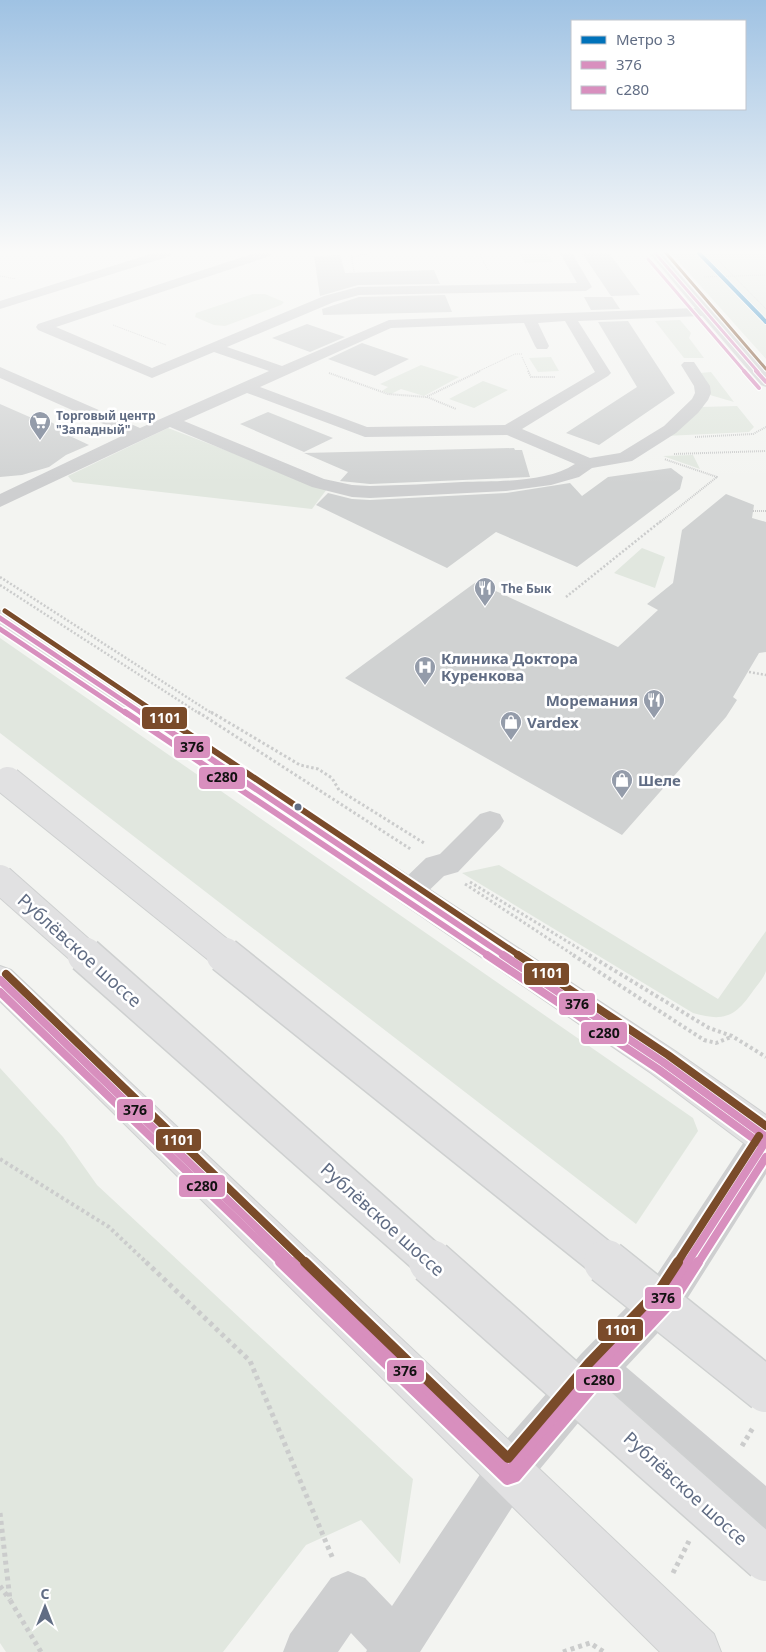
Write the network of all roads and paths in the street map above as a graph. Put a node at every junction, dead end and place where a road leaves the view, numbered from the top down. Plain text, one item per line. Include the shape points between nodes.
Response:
1 (50, 330) edge
2 (126, 330) edge
3 (253, 330) edge
4 (375, 330) edge
5 (529, 330) edge
6 (571, 330) edge
7 (722, 330) edge
8 (212, 347) junction
9 (536, 350) joint
10 (520, 354) junction
11 (192, 356) junction
12 (300, 363) junction
13 (689, 366) dead end
14 (282, 371) junction
15 (0, 372) edge
16 (599, 376) junction
17 (766, 382) edge
18 (246, 387) junction
19 (170, 421) junction
20 (766, 427) edge
21 (509, 430) junction
22 (140, 434) junction
23 (654, 447) junction
24 (766, 451) edge
25 (628, 456) junction
26 (588, 463) junction
27 (0, 501) edge
28 (766, 511) edge
29 (753, 512) dead end
30 (0, 577) edge
31 (0, 585) edge
32 (566, 597) dead end
33 (0, 618) edge
34 (749, 672) dead end
35 (766, 675) edge
36 (4, 778) edge
37 (490, 821) dead end
38 (442, 865) junction
39 (0, 879) edge
40 (409, 892) junction
41 (0, 980) edge
42 (732, 1036) junction
43 (766, 1057) edge
44 (766, 1137) edge
45 (766, 1141) edge
46 (0, 1159) edge
47 (579, 1222) dead end
48 (668, 1293) junction
49 (596, 1369) junction
50 (766, 1390) edge
51 (509, 1471) junction
52 (0, 1513) edge
53 (766, 1516) edge
54 (766, 1559) edge
55 (0, 1586) edge
56 (348, 1594) junction
57 (10, 1600) junction
58 (393, 1648) edge
59 (41, 1652) edge
60 (308, 1652) edge
61 (563, 1652) edge
62 (604, 1652) edge
63 (696, 1652) edge

1 - 11 street via 152,373
2 - 11 path
3 - 8 street
4 - 12 street
5 - 9 street
6 - 16 street via 603,373
7 - 17 street
8 - 11 street
8 - 14 street
9 - 10 path
10 - 12 path via 426,397 388,394
10 - 16 path via 532,377
12 - 14 street
13 - 23 street via 700,382 703,394 688,414
14 - 18 street
15 - 22 street
16 - 21 street
18 - 19 street
18 - 21 street via 365,432
19 - 22 street
19 - 26 street via 318,482 352,491 506,486 551,480 573,473
20 - 23 path via 753,434
21 - 26 street
22 - 27 street
23 - 24 path
23 - 25 street
23 - 25 path
23 - 32 path via 717,477
25 - 26 street
28 - 29 path
30 - 38 path via 223,720 300,765 318,769 332,778 339,790 436,851
31 - 38 path
33 - 40 main road
34 - 35 path
36 - 50 main road, bridge
37 - 38 street
38 - 40 street
38 - 42 path via 709,1028
38 - 42 path via 704,1040 716,1043
39 - 54 main road, Рублёвское шоссе, bridge
40 - 44 main road via 662,1062
41 - 51 main road
42 - 43 path
45 - 48 street
46 - 56 path via 109,1227 250,1362
47 - 48 street
48 - 49 street
49 - 51 street
49 - 53 street
51 - 58 street
51 - 63 main road
52 - 57 path
55 - 57 path
56 - 58 street
56 - 60 street
57 - 59 path
61 - 62 path via 590,1643

